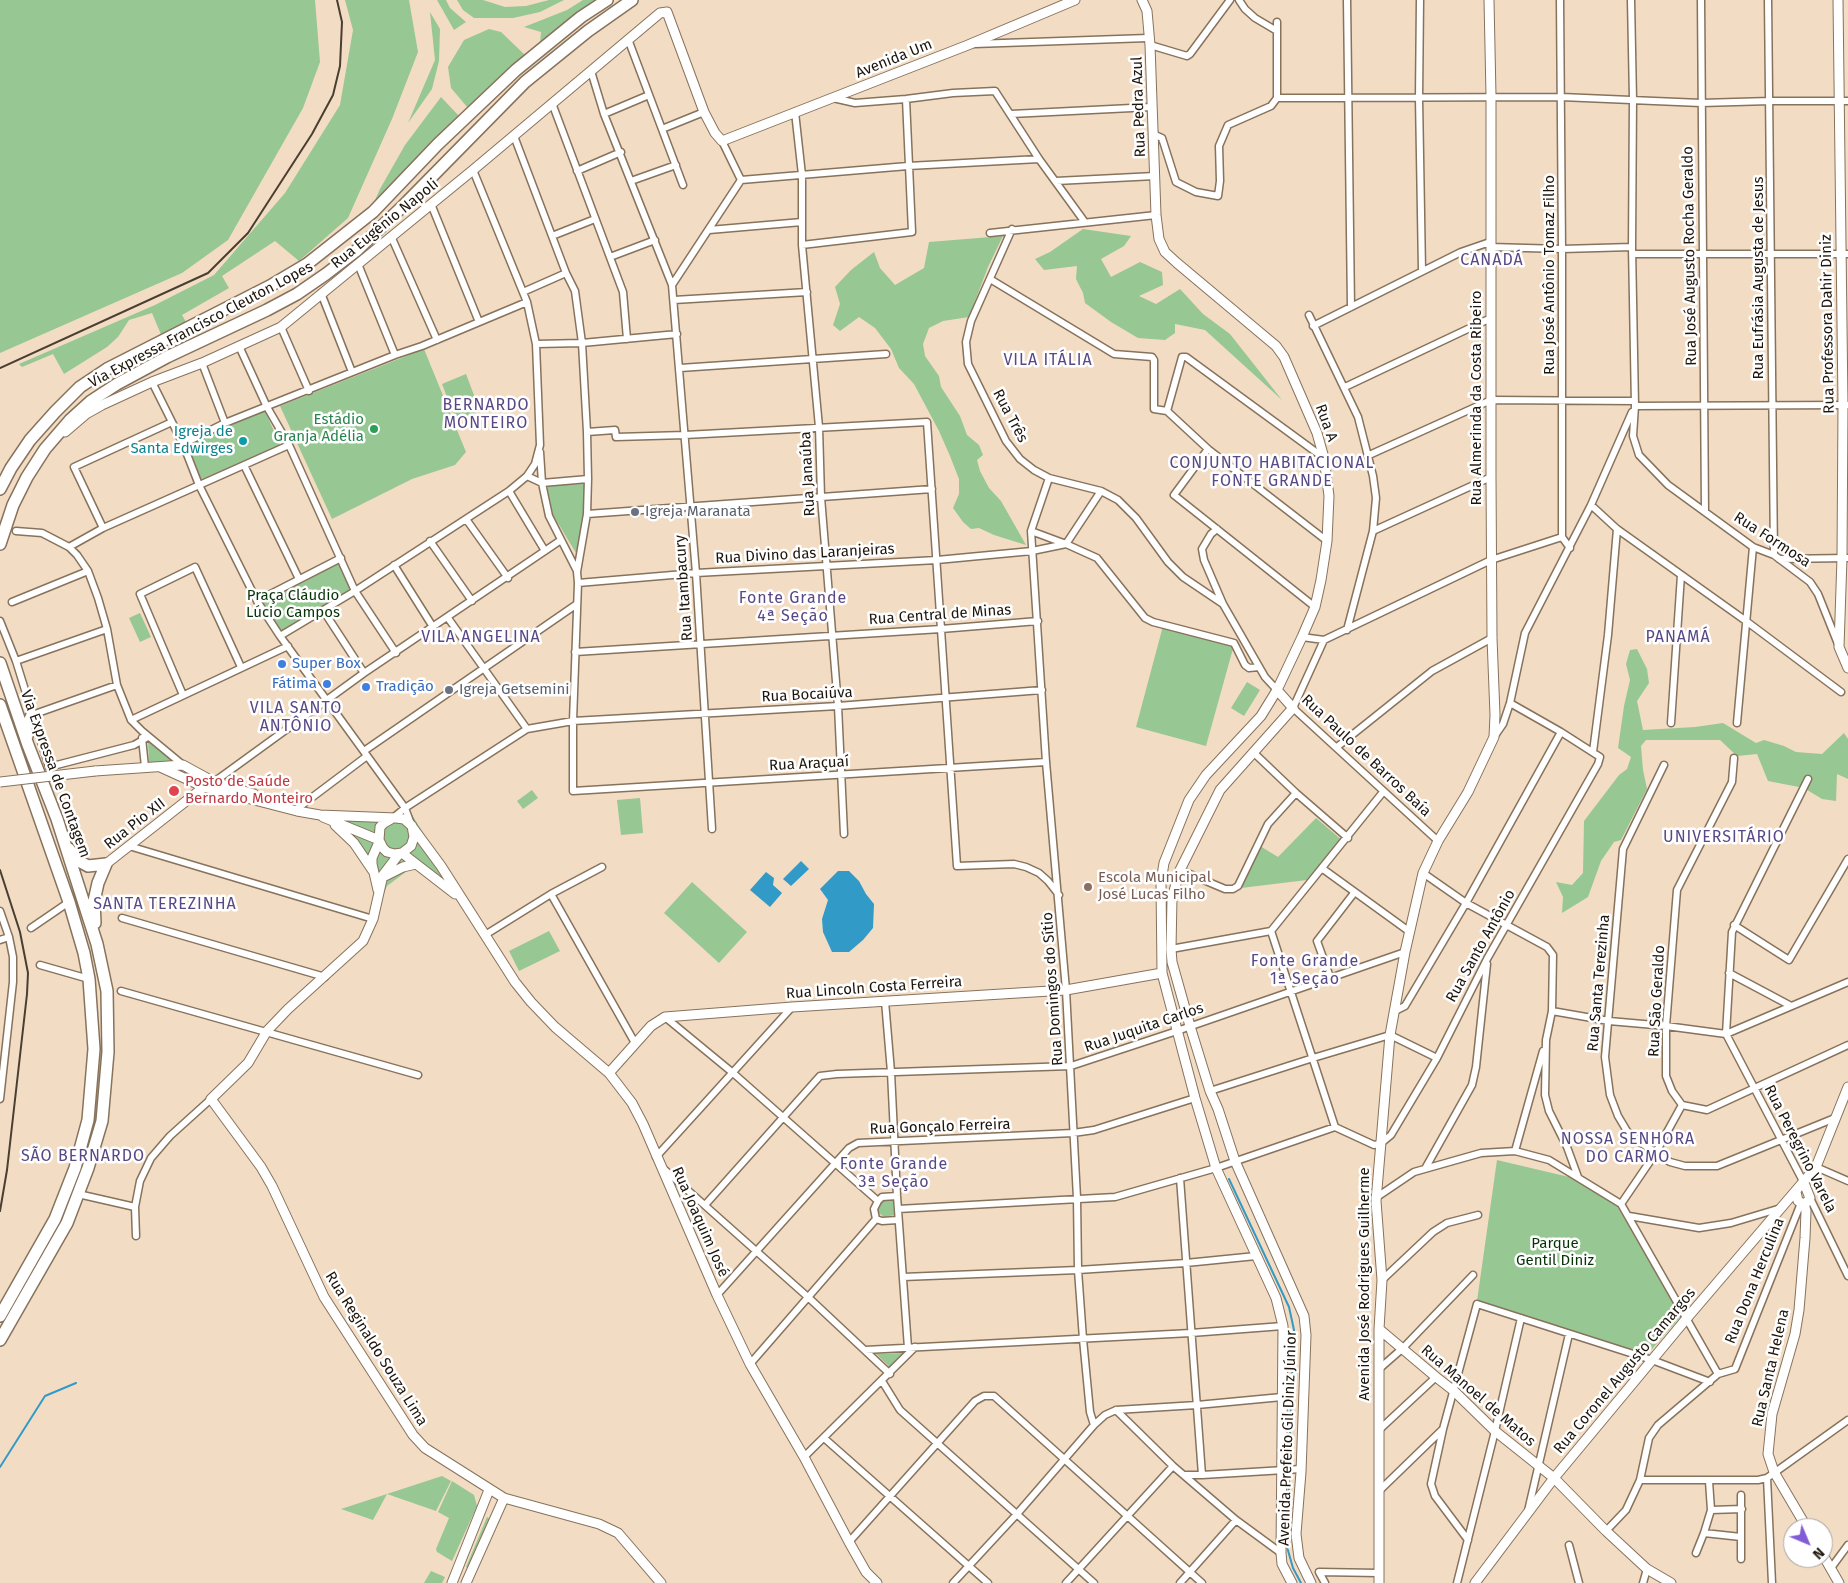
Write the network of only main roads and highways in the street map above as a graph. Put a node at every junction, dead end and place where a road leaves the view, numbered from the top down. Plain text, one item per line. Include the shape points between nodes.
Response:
1 (607, 0) edge
2 (632, 0) edge
3 (0, 489) edge
4 (0, 544) edge
5 (0, 663) edge
6 (0, 705) edge
7 (32, 715) road end
8 (28, 745) junction
9 (63, 838) junction
10 (98, 944) junction
11 (0, 1316) edge
12 (0, 1340) edge

1 - 3 highway, Via Expressa Francisco Cleuton Lopes via 516,70 438,144 374,212 307,264 107,369 80,387 30,440
2 - 4 highway, Via Expressa Francisco Cleuton Lopes via 526,82 403,206 356,251 326,274 297,294 167,357 91,401 45,449 27,477 12,505
5 - 8 highway, Via Expressa de Contagem
6 - 11 highway, Via Expressa de Contagem via 84,953 94,1049 88,1120 75,1168 55,1219
7 - 8 highway via 26,728
8 - 9 highway, Via Expressa de Contagem
9 - 10 highway, Via Expressa de Contagem
9 - 10 highway via 77,860 88,866 106,864 94,901
10 - 12 highway via 107,991 107,1062 102,1121 66,1223

